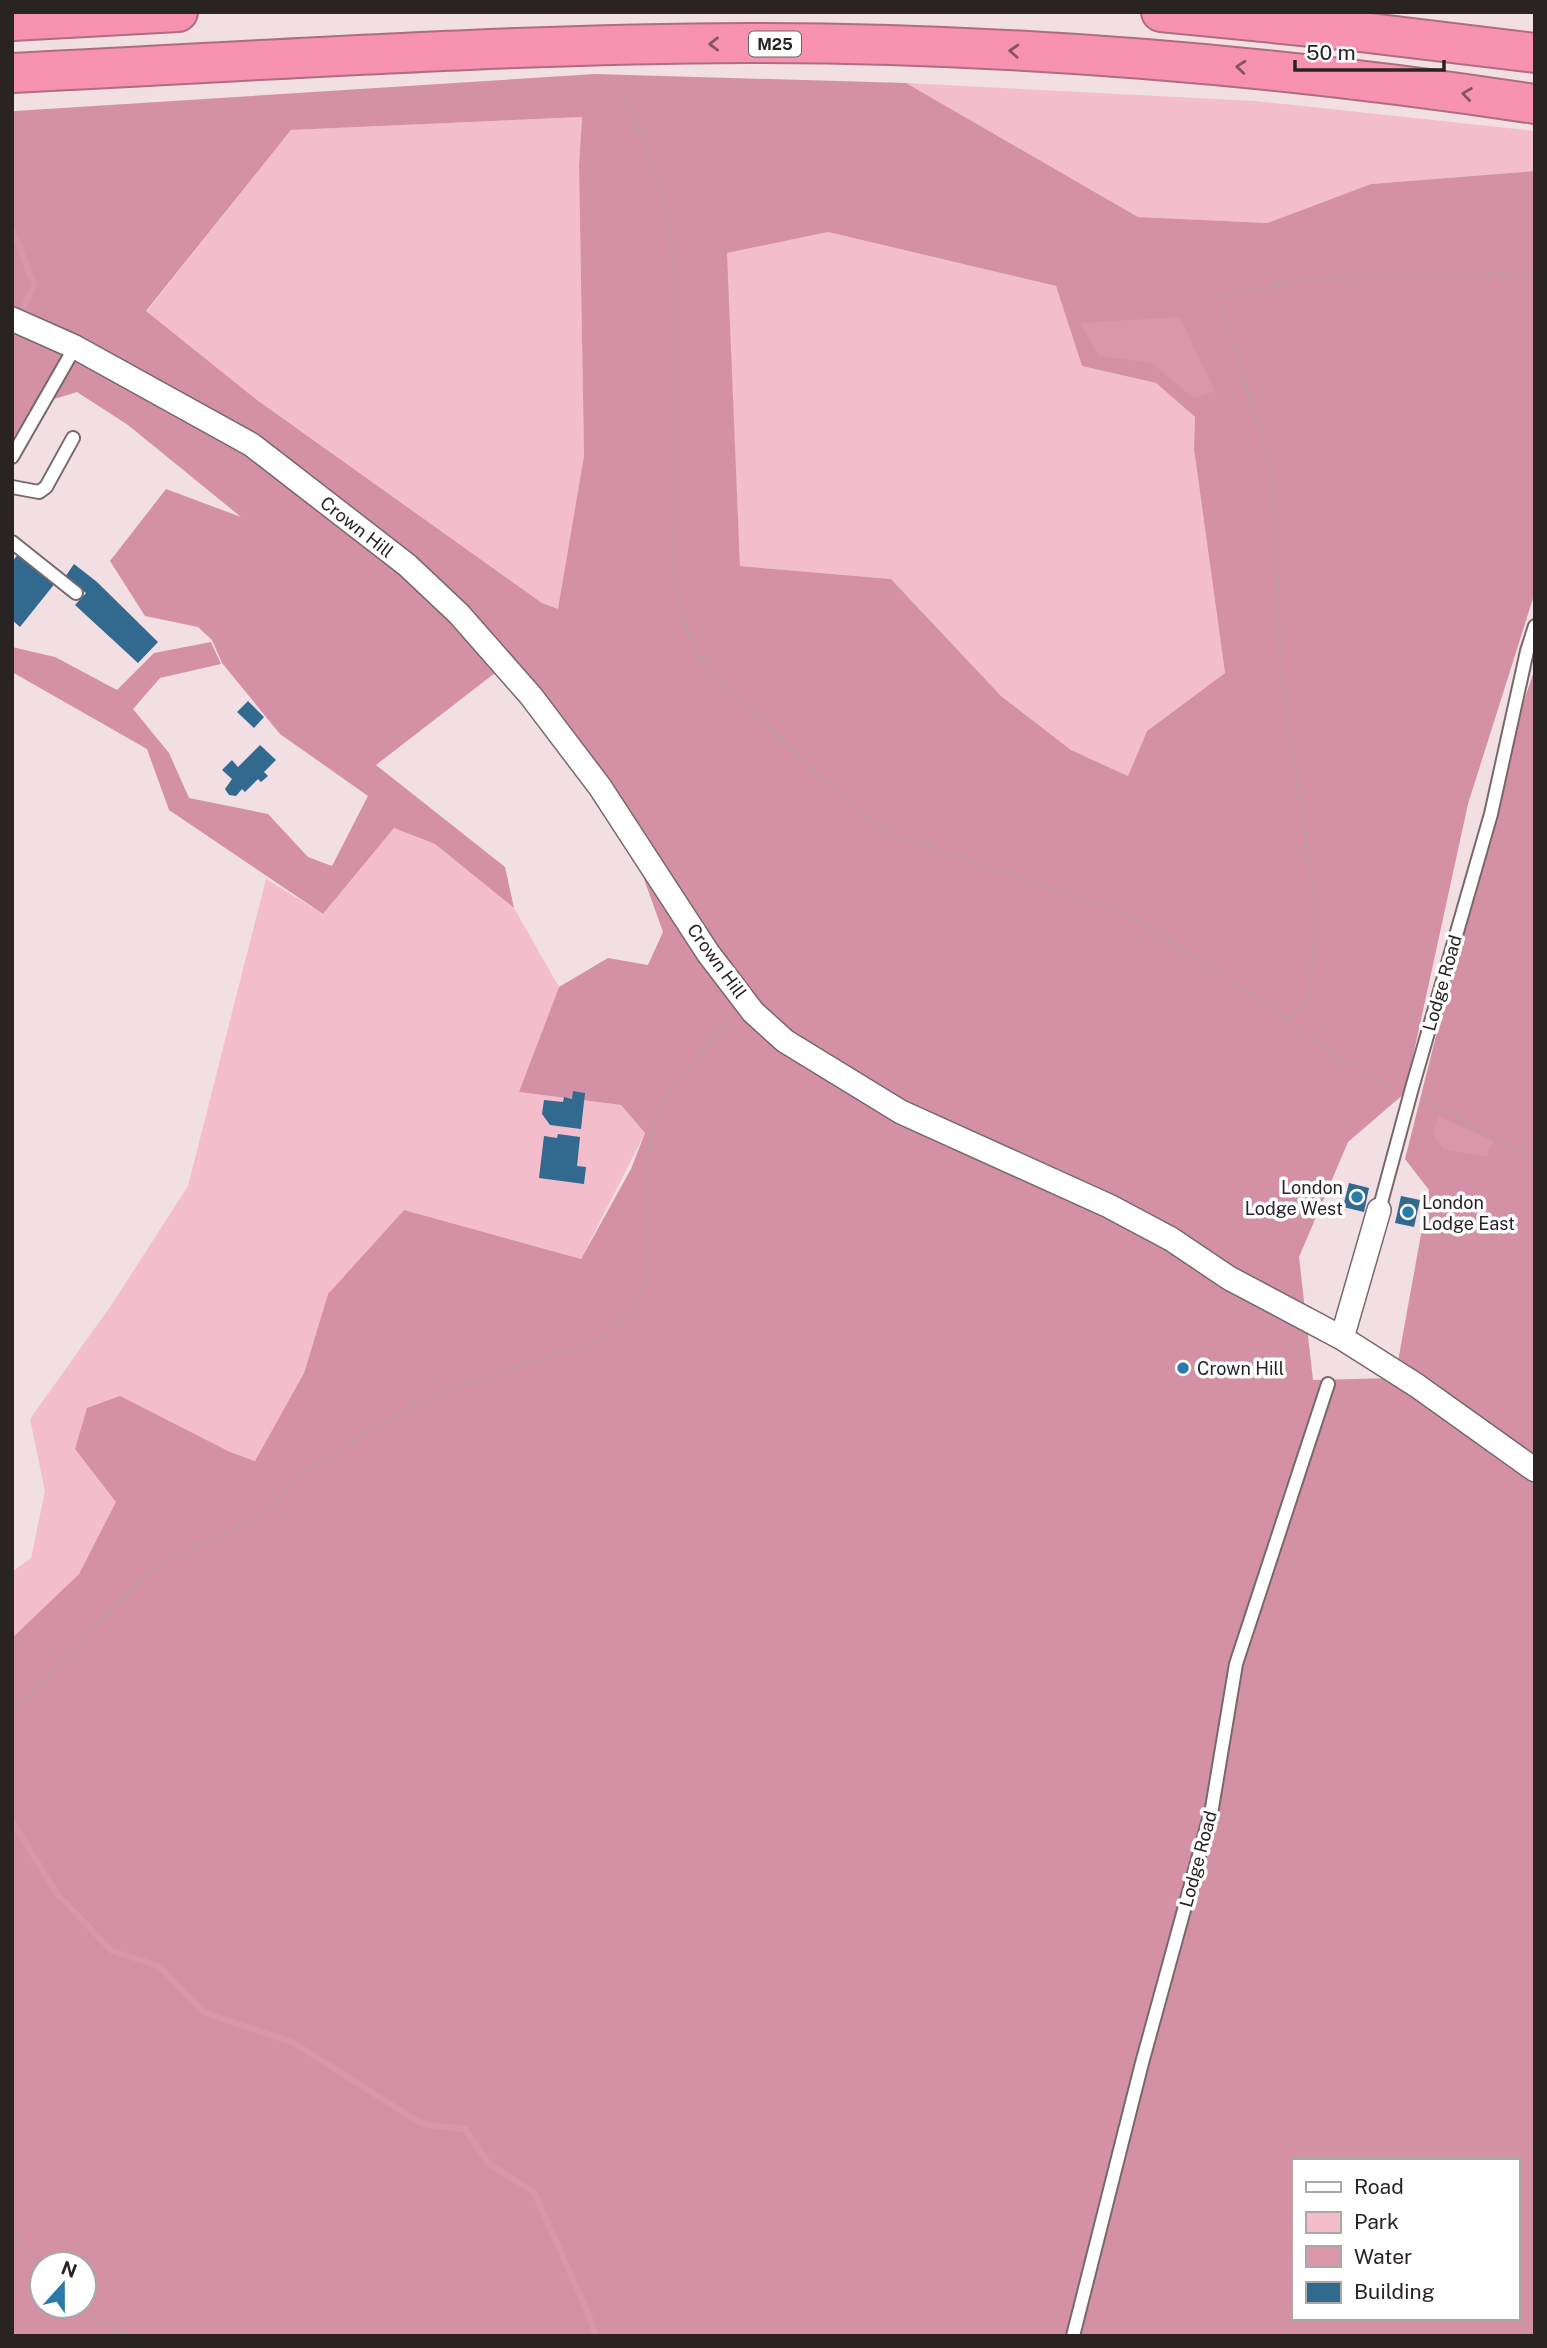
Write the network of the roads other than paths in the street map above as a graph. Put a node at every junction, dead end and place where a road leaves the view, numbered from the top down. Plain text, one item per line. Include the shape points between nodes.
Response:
1 (178, 12) edge
2 (1161, 12) edge
3 (12, 21) edge
4 (1535, 53) edge
5 (12, 72) edge
6 (1535, 104) edge
7 (12, 319) edge
8 (75, 347) junction
9 (73, 438) dead end
10 (12, 457) edge
11 (12, 487) edge
12 (12, 542) edge
13 (76, 593) dead end
14 (1535, 626) edge
15 (1379, 1210) joint
16 (1342, 1338) junction
17 (1328, 1384) dead end
18 (1535, 1470) edge
19 (1073, 2336) edge

1 - 3 highway
2 - 4 highway
6 -> 5 highway, M25 via 1184,62 857,45 535,46
7 - 8 street, Crown Hill
8 - 10 lane
8 - 16 street, Crown Hill via 252,445 407,565 458,614 531,696 600,787 708,953 753,1012 785,1041 901,1112 1109,1206 1171,1239 1228,1278
9 - 11 lane via 47,487 39,492
12 - 13 lane
14 - 15 lane, Lodge Road via 1491,814
15 - 16 street, Lodge Road
16 - 18 street, Crown Hill
17 - 19 lane, Lodge Road via 1236,1664 1212,1808

